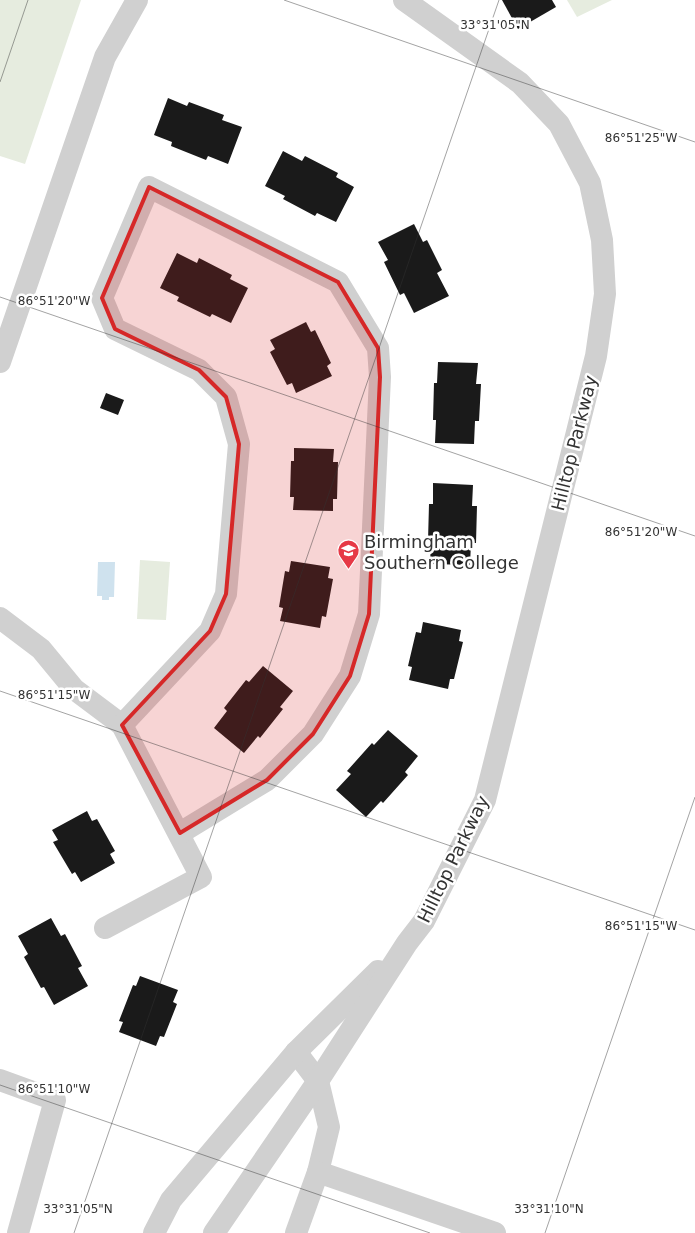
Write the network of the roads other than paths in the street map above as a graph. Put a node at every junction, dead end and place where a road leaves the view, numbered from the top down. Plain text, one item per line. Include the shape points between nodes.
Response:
1 (137, 0) edge
2 (404, 0) edge
3 (0, 362) edge
4 (0, 618) edge
5 (122, 725) junction
6 (180, 833) junction
7 (105, 928) dead end
8 (407, 943) junction
9 (296, 1052) junction
10 (0, 1080) edge
11 (318, 1080) junction
12 (318, 1172) junction
13 (18, 1233) edge
14 (154, 1233) edge
15 (214, 1233) edge
16 (296, 1233) edge
17 (495, 1233) edge

1 - 3 street via 105,57
2 - 8 street, Hilltop Parkway via 520,83 560,124 590,183 602,240 605,294 596,356 485,800 424,921
4 - 5 street via 41,648 74,689
5 - 6 street
5 - 6 street via 210,631 226,594 238,444 226,397 199,370 115,329 102,298 148,187 338,282 378,348 380,377 369,614 350,676 313,734 267,780
6 - 7 street via 201,877
8 - 9 street, Hilltop Parkway
8 - 11 street, Hilltop Parkway
9 - 11 street
9 - 14 street, Hilltop Parkway via 171,1200
10 - 13 street via 55,1100
11 - 12 street via 329,1127
11 - 15 street, Hilltop Parkway
12 - 16 street
12 - 17 street

